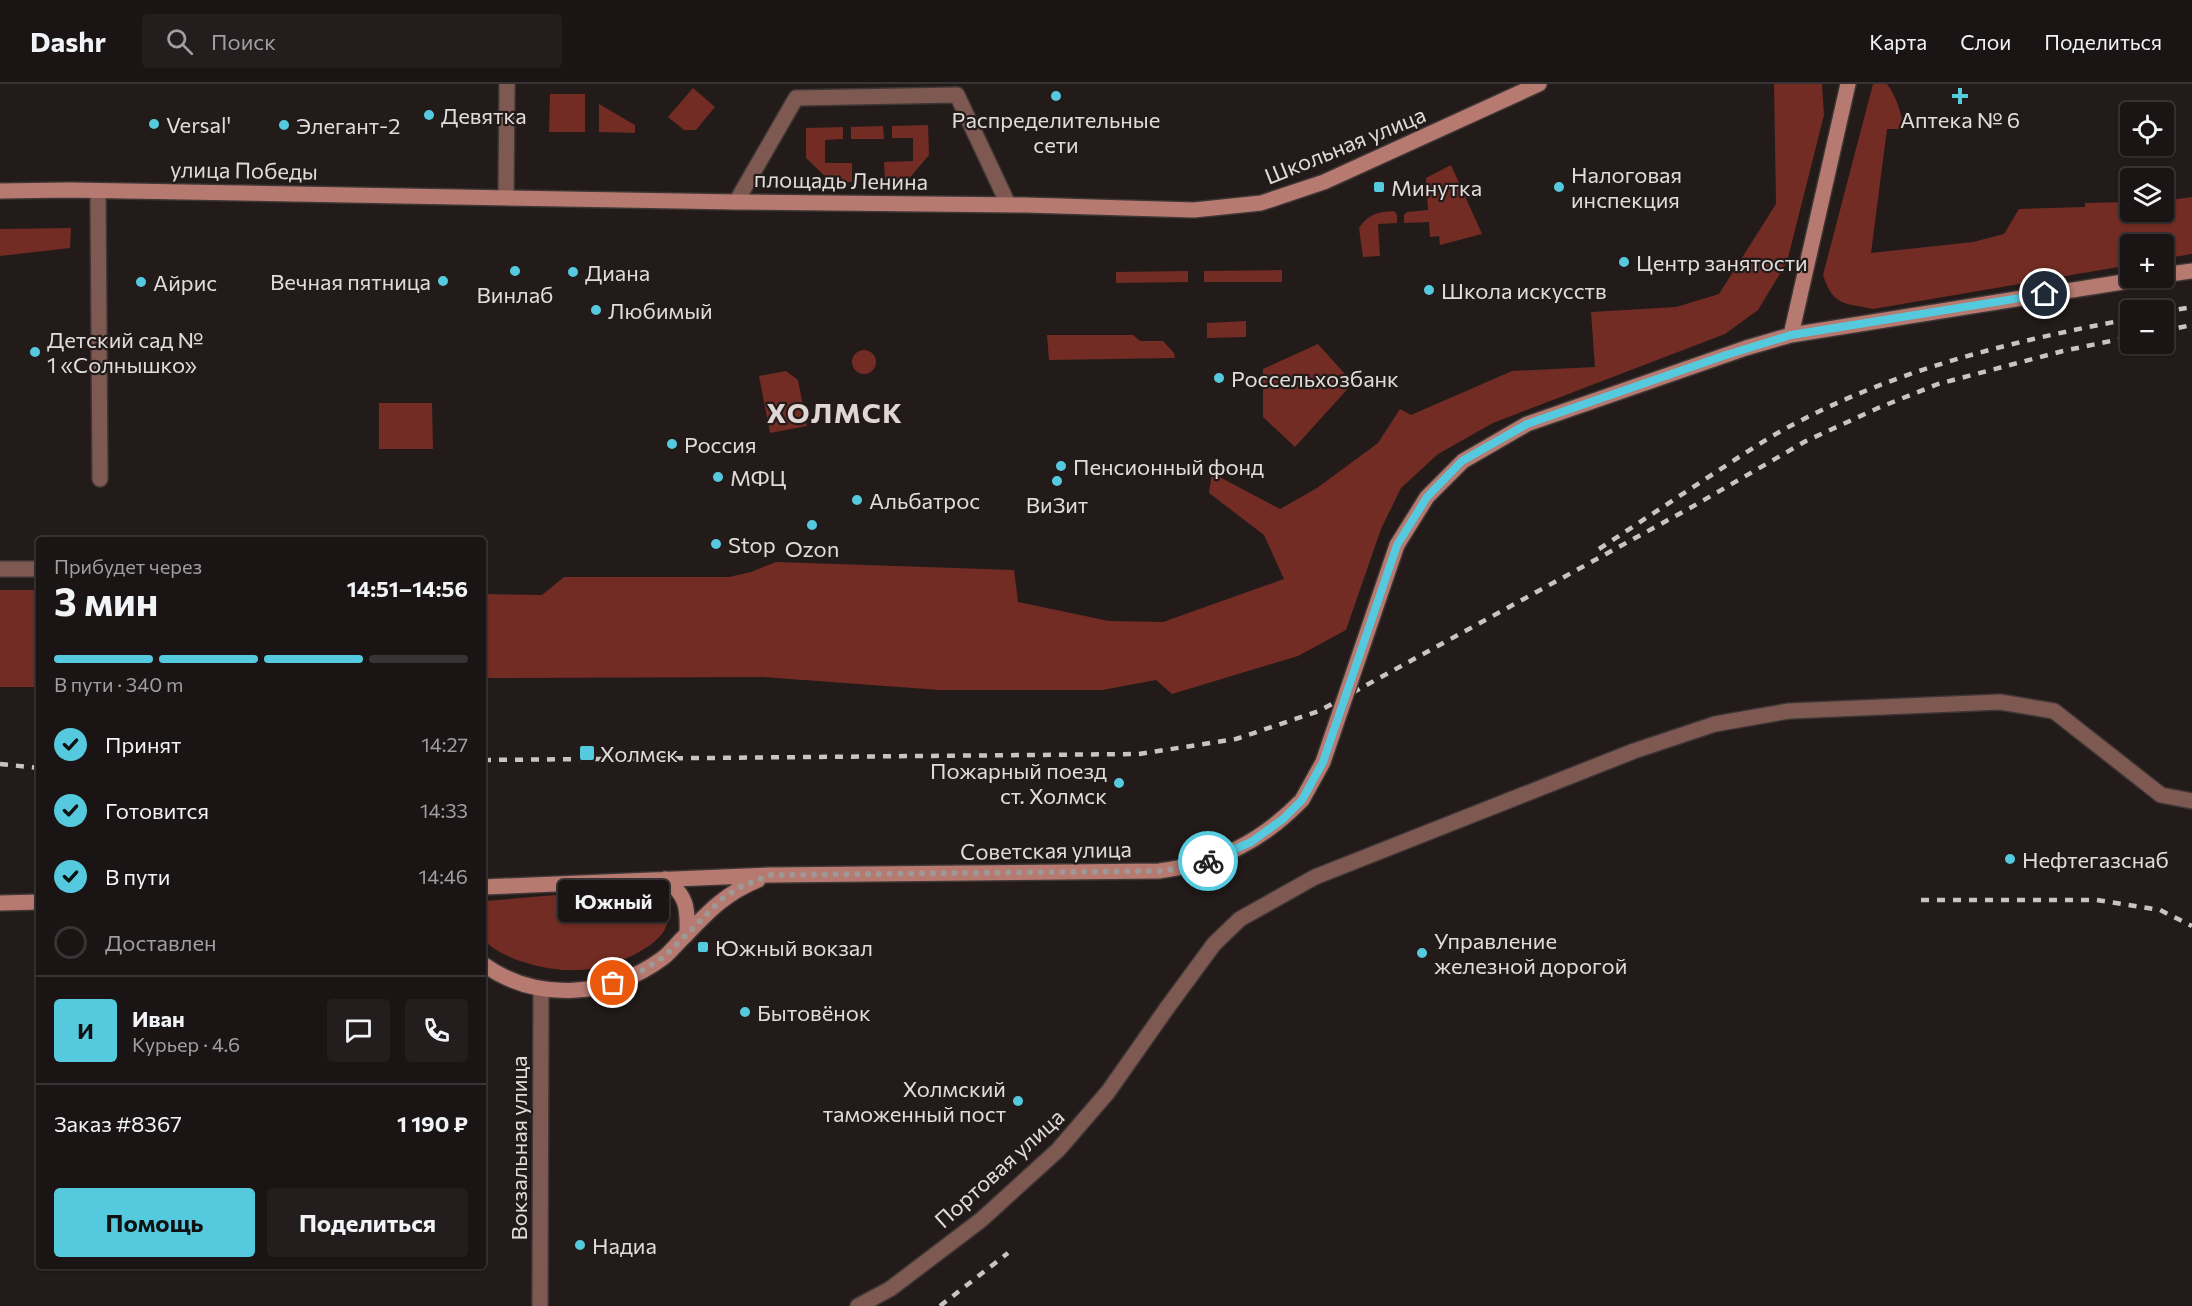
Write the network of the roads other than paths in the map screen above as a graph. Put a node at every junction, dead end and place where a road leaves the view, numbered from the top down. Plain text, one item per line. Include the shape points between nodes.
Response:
1 (507, 84) edge
2 (1539, 84) edge
3 (1848, 84) edge
4 (0, 191) edge
5 (98, 191) junction
6 (487, 196) joint
7 (506, 197) junction
8 (736, 202) junction
9 (1008, 204) junction
10 (1194, 210) joint
11 (2192, 271) edge
12 (2174, 273) edge
13 (2120, 282) edge
14 (1791, 335) junction
15 (100, 479) dead end
16 (0, 569) edge
17 (36, 569) edge
18 (2192, 801) edge
19 (770, 875) junction
20 (665, 879) junction
21 (486, 887) edge
22 (36, 902) edge
23 (0, 903) edge
24 (687, 934) junction
25 (486, 966) edge
26 (541, 990) junction
27 (540, 1306) edge
28 (858, 1306) edge

1 - 7 street
2 - 10 main road, Школьная улица via 1324,182 1261,203
3 - 14 main road
4 - 5 main road, улица Победы
5 - 6 main road, улица Победы
5 - 15 street
6 - 7 main road, площадь Ленина
7 - 8 main road, площадь Ленина
8 - 9 main road, площадь Ленина
8 - 9 street via 796,98 957,95
9 - 10 main road, площадь Ленина
11 - 12 main road
13 - 14 main road, Советская улица
14 - 19 main road, Советская улица, bridge via 1527,424 1462,461 1427,497 1397,545 1323,762 1302,800 1251,842 1190,867 1159,871
16 - 17 street
18 - 28 street, Портовая улица via 2161,795 2054,711 2000,702 1789,711 1714,724 1634,751 1315,877 1240,919 1214,944 1108,1092 1058,1150 981,1220 890,1289
19 - 20 main road, Советская улица
19 - 24 main road, Советская улица via 722,899
20 - 21 main road, Советская улица
20 - 24 main road via 679,890 688,911
22 - 23 main road
24 - 26 main road, Советская улица via 664,957 633,976 593,990
25 - 26 main road, Советская улица via 501,977
26 - 27 street, Вокзальная улица

